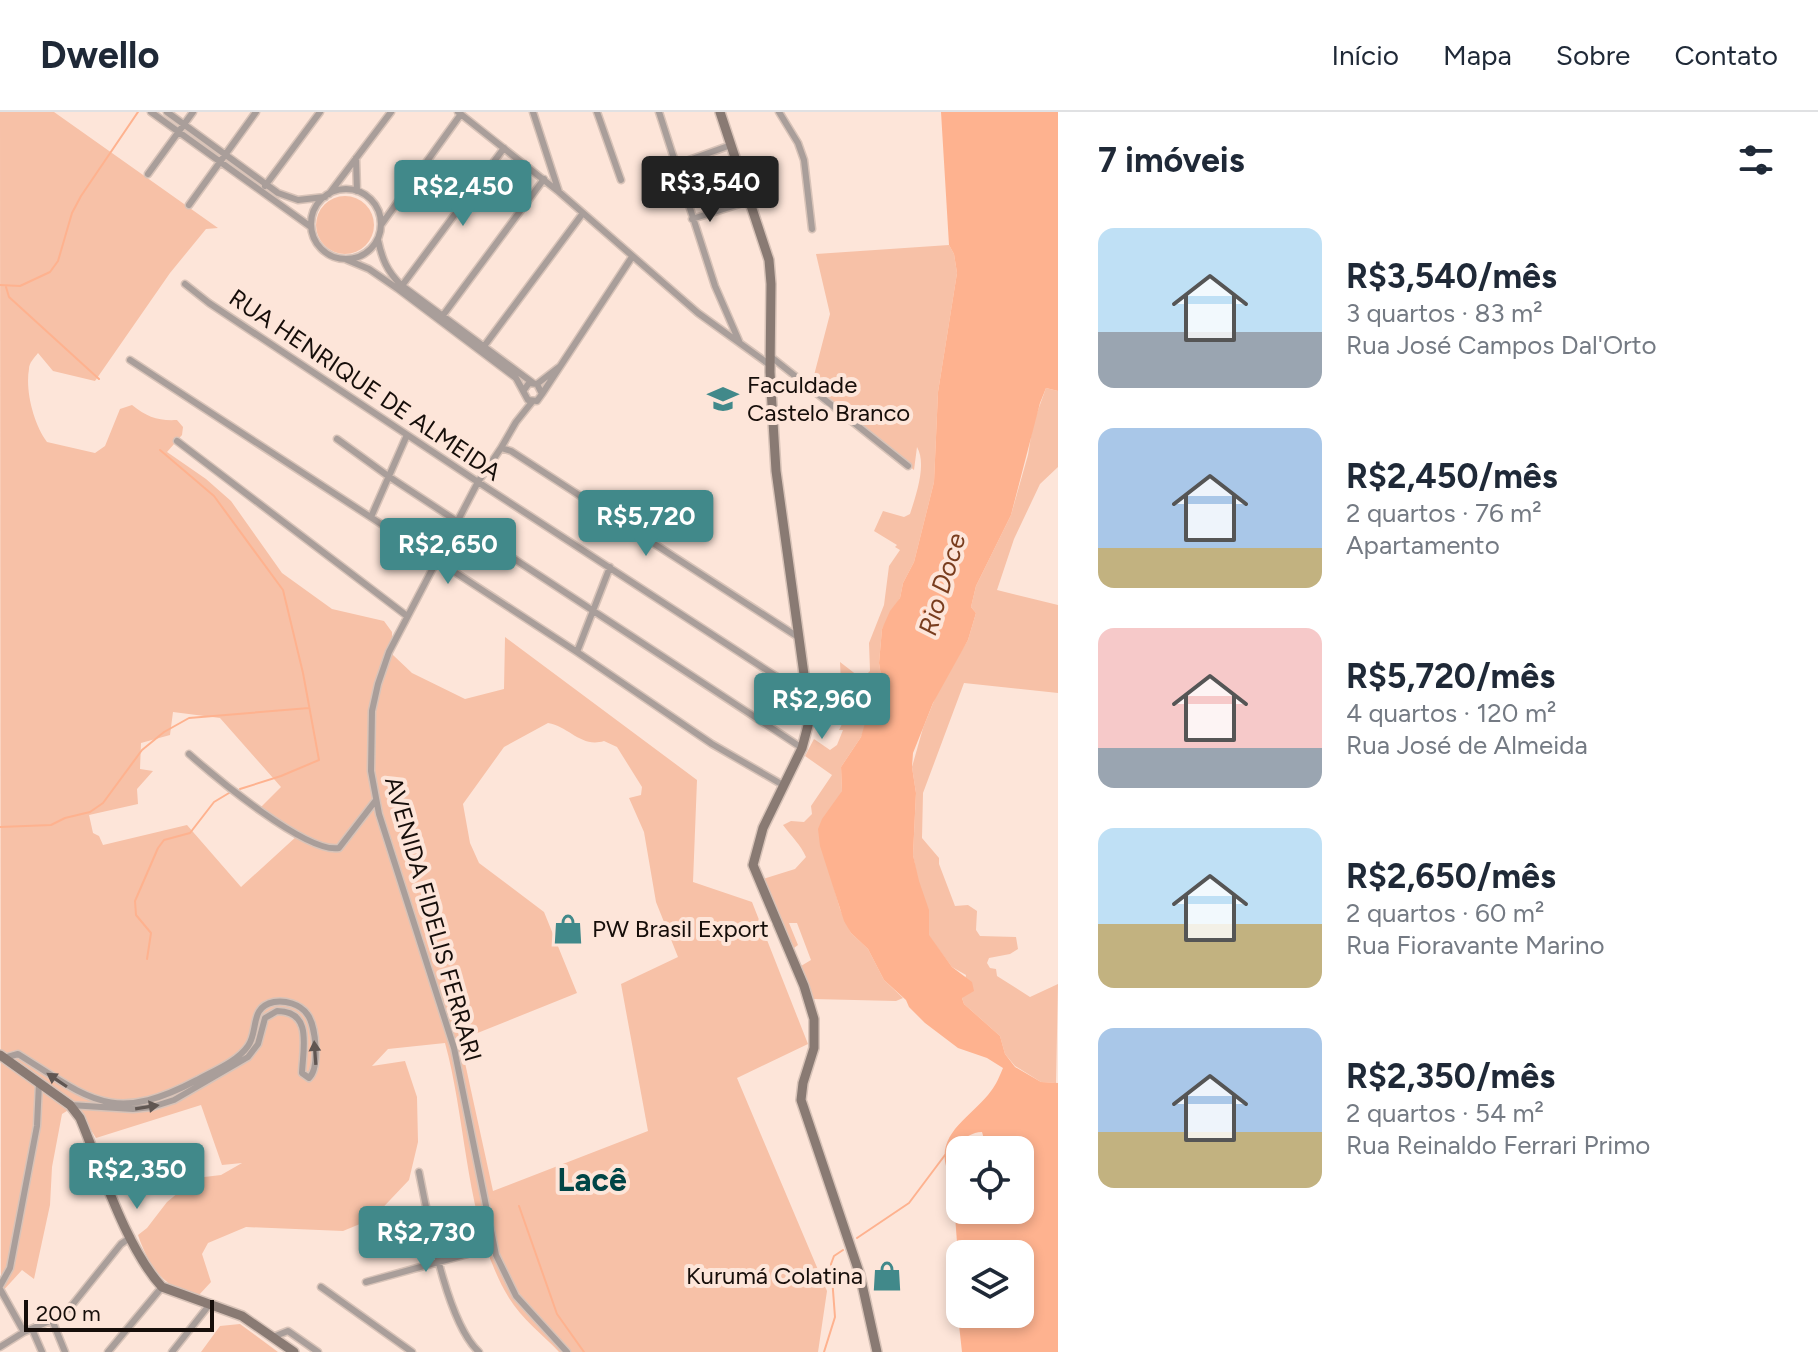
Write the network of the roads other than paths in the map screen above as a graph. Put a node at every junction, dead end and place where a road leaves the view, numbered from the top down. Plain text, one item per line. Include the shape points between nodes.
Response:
1 (151, 112) edge
2 (167, 112) edge
3 (193, 112) edge
4 (256, 112) edge
5 (320, 112) edge
6 (391, 112) edge
7 (533, 112) edge
8 (597, 112) edge
9 (659, 112) edge
10 (720, 112) edge
11 (779, 112) edge
12 (460, 113) edge
13 (184, 124) junction
14 (178, 133) junction
15 (731, 145) junction
16 (504, 148) junction
17 (226, 155) junction
18 (356, 158) junction
19 (220, 163) junction
20 (678, 164) junction
21 (148, 174) dead end
22 (544, 179) junction
23 (621, 180) dead end
24 (267, 184) junction
25 (261, 191) junction
26 (357, 191) junction
27 (559, 192) junction
28 (327, 195) junction
29 (749, 201) junction
30 (189, 205) dead end
31 (378, 210) junction
32 (391, 210) junction
33 (583, 213) junction
34 (692, 219) junction
35 (311, 227) junction
36 (380, 227) junction
37 (812, 229) dead end
38 (377, 238) junction
39 (632, 257) junction
40 (345, 259) junction
41 (185, 284) dead end
42 (400, 287) junction
43 (441, 318) junction
44 (740, 345) junction
45 (482, 349) junction
46 (130, 360) dead end
47 (770, 361) junction
48 (562, 365) junction
49 (535, 383) junction
50 (524, 390) junction
51 (542, 394) junction
52 (532, 401) junction
53 (407, 435) junction
54 (337, 439) dead end
55 (177, 441) dead end
56 (499, 449) junction
57 (908, 466) dead end
58 (388, 476) junction
59 (478, 482) junction
60 (371, 517) junction
61 (457, 522) junction
62 (437, 560) junction
63 (610, 567) junction
64 (593, 610) junction
65 (407, 616) junction
66 (798, 637) junction
67 (577, 652) junction
68 (808, 697) junction
69 (802, 748) junction
70 (189, 754) dead end
71 (783, 785) junction
72 (376, 800) junction
73 (254, 1020) junction
74 (263, 1025) junction
75 (2, 1056) edge
76 (39, 1083) junction
77 (78, 1093) junction
78 (69, 1104) junction
79 (419, 1172) dead end
80 (131, 1237) junction
81 (493, 1247) junction
82 (438, 1262) junction
83 (366, 1282) dead end
84 (0, 1287) edge
85 (162, 1287) junction
86 (321, 1287) dead end
87 (210, 1304) junction
88 (69, 1309) dead end
89 (28, 1331) junction
90 (272, 1337) junction
91 (0, 1349) edge
92 (42, 1352) edge
93 (65, 1352) edge
94 (108, 1352) edge
95 (172, 1352) edge
96 (294, 1352) edge
97 (318, 1352) edge
98 (412, 1352) edge
99 (479, 1352) edge
100 (567, 1352) edge
101 (877, 1352) edge

1 - 14 street
2 - 13 street
3 - 13 street
4 - 17 street
5 - 24 street
6 - 18 street
7 - 27 street
8 - 23 street
9 - 20 street
10 - 15 main road
11 - 37 street via 803,155
12 - 16 street
12 - 32 street
13 - 14 street
13 - 17 street
14 - 19 street
14 - 21 street
15 - 20 street
15 - 29 main road
16 - 22 street
16 - 42 street
17 - 19 street
17 - 24 street
18 - 26 street
18 - 28 street
19 - 25 street
19 - 30 street
20 - 34 street
22 - 27 street
22 - 43 street
24 - 25 street
24 - 28 street via 287,198
25 - 35 street
26 - 28 street
26 - 31 street
27 - 33 street
28 - 35 street via 314,210
29 - 34 street
29 - 47 main road via 771,273
31 - 32 street
31 - 36 street
32 - 36 street
33 - 39 street
33 - 45 street
34 - 44 street
35 - 40 street via 324,252
36 - 38 street
38 - 40 street via 362,255
38 - 42 street via 383,261
39 - 44 street
39 - 48 street
40 - 42 street
41 - 53 street, RUA HENRIQUE DE ALMEIDA
42 - 43 street
43 - 45 street
44 - 47 street
45 - 49 street
45 - 50 street
46 - 60 street
47 - 57 street
47 - 66 main road via 777,483
48 - 49 street
48 - 51 street
49 - 50 street
49 - 51 street
50 - 52 street
51 - 52 street
52 - 56 street, AVENIDA FIDELIS FERRARI
53 - 58 street
53 - 59 street, RUA HENRIQUE DE ALMEIDA
54 - 58 street
55 - 65 street
56 - 59 street, AVENIDA FIDELIS FERRARI
56 - 66 street via 511,451
58 - 60 street
58 - 61 street
59 - 61 street, AVENIDA FIDELIS FERRARI
59 - 63 street, RUA HENRIQUE DE ALMEIDA
60 - 62 street
61 - 62 street, AVENIDA FIDELIS FERRARI
61 - 64 street
62 - 65 street, AVENIDA FIDELIS FERRARI
62 - 67 street
63 - 64 street
63 - 68 street, RUA HENRIQUE DE ALMEIDA
64 - 67 street
64 - 69 street
65 - 72 street, AVENIDA FIDELIS FERRARI via 383,669 372,711
66 - 68 main road
67 - 71 street via 712,744
68 - 69 main road via 809,725
69 - 71 main road
70 - 72 street via 302,838 322,847 339,848
71 - 101 main road via 753,865 811,1008 814,1048 801,1100 860,1275
72 - 81 street, AVENIDA FIDELIS FERRARI via 454,1048
73 - 74 street
74 -> 73 street via 277,1011 298,1017 304,1035 302,1073 313,1075 314,1044 306,1012 275,1002 260,1009
73 - 77 street via 252,1040 244,1051 166,1096 121,1103
78 -> 74 street via 133,1109 174,1100 248,1057
75 - 76 main road
77 -> 75 street via 18,1054
76 - 78 main road
76 - 84 street via 37,1126 10,1268
77 - 78 street
78 - 80 main road via 80,1118
79 - 82 street
80 - 85 main road
80 - 88 street
81 - 82 street
81 - 100 street, AVENIDA FIDELIS FERRARI via 516,1296
82 - 83 street
82 - 99 street via 466,1338
84 - 89 street
85 - 87 main road
85 - 94 street
86 - 98 street
87 - 90 main road via 242,1316
87 - 95 street
89 - 91 street
89 - 92 street
89 - 93 street via 52,1320
90 - 96 main road
90 - 97 street via 288,1331

